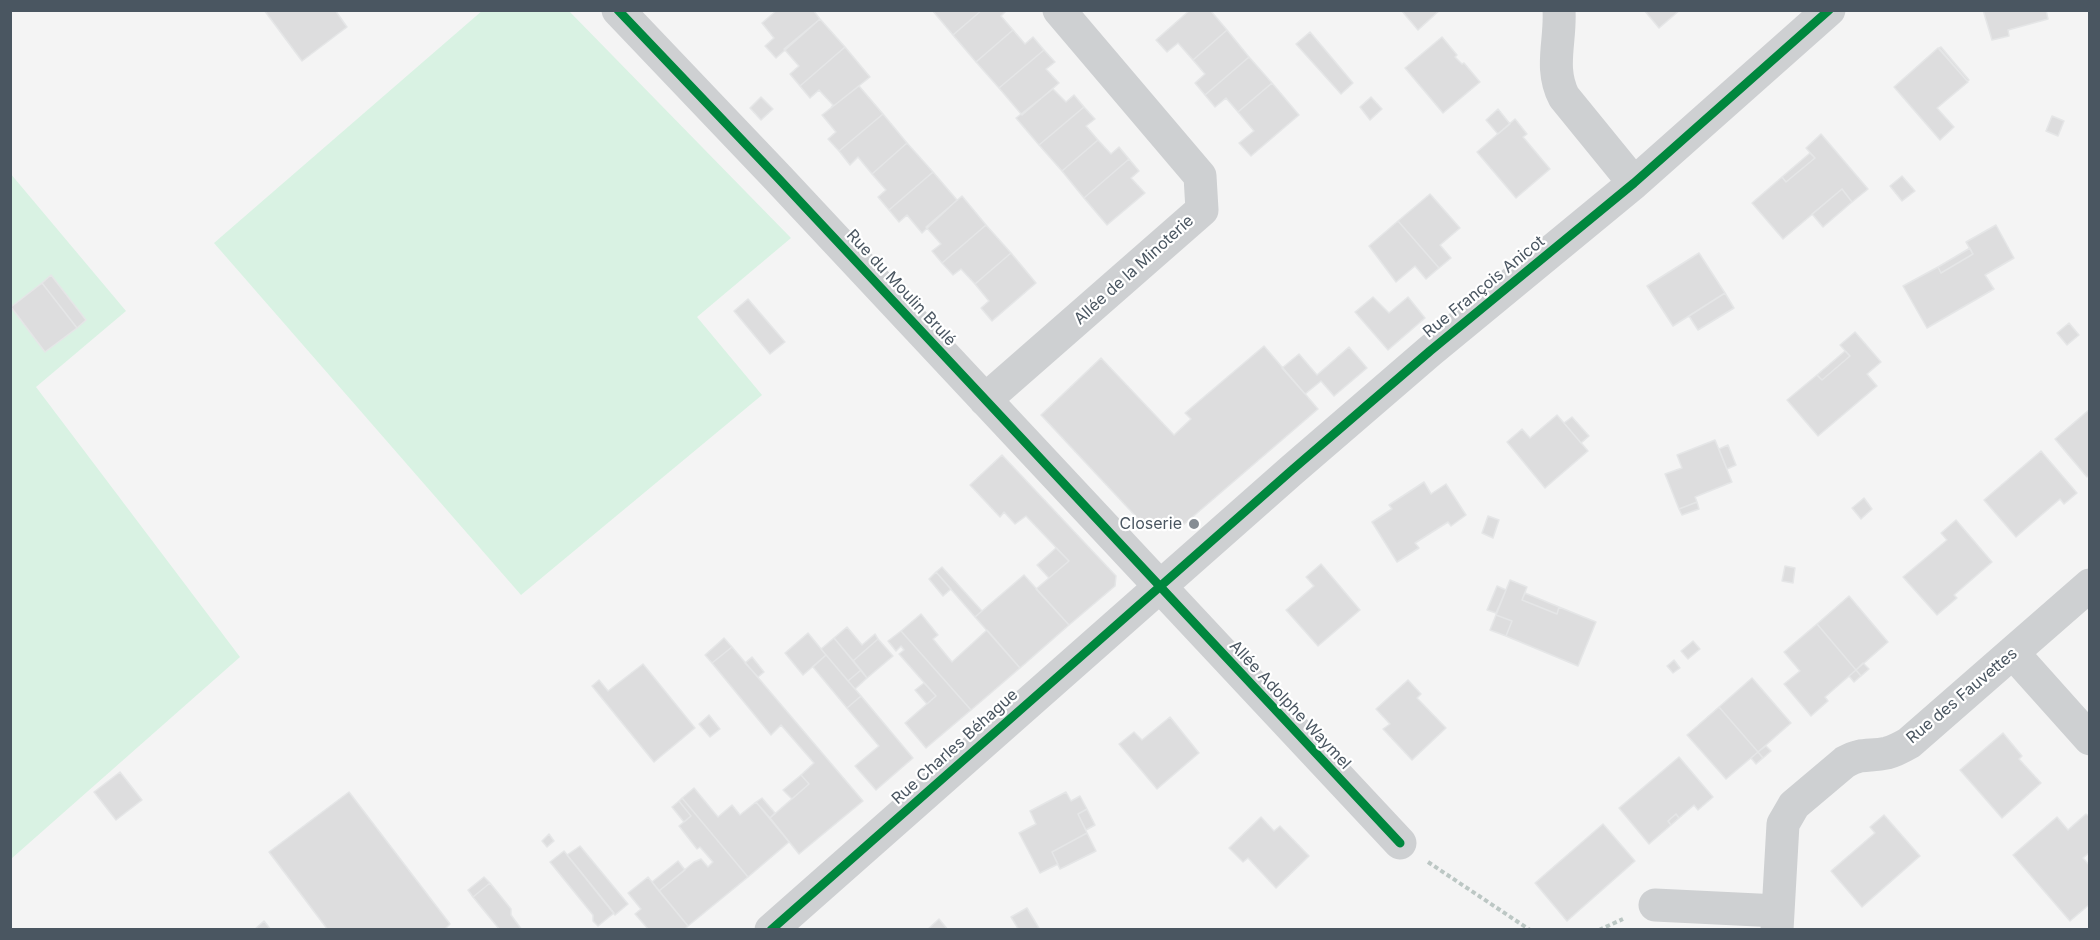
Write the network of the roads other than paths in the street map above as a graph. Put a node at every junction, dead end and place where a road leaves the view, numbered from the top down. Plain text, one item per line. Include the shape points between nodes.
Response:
1 (618, 10) edge
2 (1059, 10) edge
3 (1559, 10) edge
4 (1829, 10) edge
5 (1634, 183) junction
6 (985, 400) junction
7 (2090, 585) edge
8 (1159, 588) junction
9 (2013, 653) junction
10 (2090, 740) edge
11 (1400, 843) road end
12 (1655, 905) dead end
13 (1777, 920) edge
14 (771, 930) edge

1 - 6 street, Rue du Moulin Brulé
2 - 6 street, Allée de la Minoterie via 1200,176 1202,210
3 - 5 street via 1555,60 1560,88
4 - 5 street, Rue François Anicot
5 - 8 street, Rue François Anicot via 1421,359
6 - 8 street, Rue du Moulin Brulé
7 - 9 street, Rue des Fauvettes
8 - 11 street, Allée Adolphe Waymel
8 - 14 street, Rue Charles Béhague
9 - 10 street
9 - 13 street, Rue des Fauvettes via 1909,743 1886,753 1854,757 1794,805 1783,824
12 - 13 street, Rue des Fauvettes

